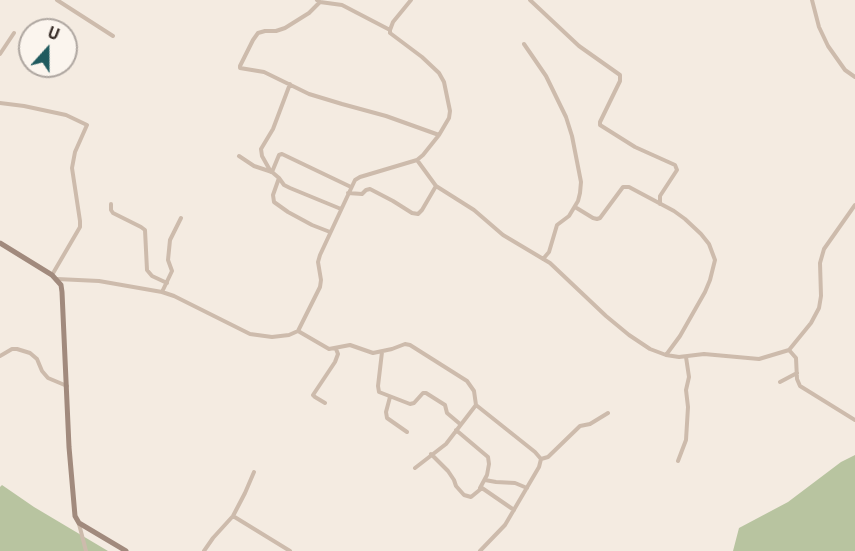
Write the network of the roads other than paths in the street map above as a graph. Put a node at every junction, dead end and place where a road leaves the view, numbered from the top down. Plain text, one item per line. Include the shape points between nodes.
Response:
1 (57, 0) edge
2 (411, 0) edge
3 (530, 0) edge
4 (812, 0) edge
5 (319, 1) edge
6 (390, 30) junction
7 (14, 33) dead end
8 (113, 36) dead end
9 (524, 44) dead end
10 (0, 54) edge
11 (855, 77) edge
12 (290, 84) junction
13 (0, 103) edge
14 (439, 135) junction
15 (239, 156) dead end
16 (417, 160) junction
17 (272, 172) junction
18 (279, 178) junction
19 (436, 186) junction
20 (351, 187) junction
21 (348, 193) junction
22 (111, 204) dead end
23 (660, 204) junction
24 (855, 205) edge
25 (575, 207) junction
26 (341, 209) junction
27 (181, 218) dead end
28 (330, 232) junction
29 (0, 243) edge
30 (543, 259) junction
31 (55, 277) junction
32 (167, 283) junction
33 (162, 292) junction
34 (298, 331) junction
35 (336, 349) junction
36 (789, 350) junction
37 (382, 352) junction
38 (666, 355) junction
39 (0, 356) edge
40 (686, 357) junction
41 (797, 373) junction
42 (780, 382) dead end
43 (67, 386) junction
44 (390, 397) junction
45 (325, 403) dead end
46 (477, 405) junction
47 (608, 413) dead end
48 (855, 420) edge
49 (460, 424) junction
50 (456, 430) junction
51 (408, 432) dead end
52 (431, 454) junction
53 (541, 459) junction
54 (678, 461) dead end
55 (415, 468) dead end
56 (254, 472) dead end
57 (485, 480) junction
58 (480, 488) junction
59 (527, 488) junction
60 (514, 510) junction
61 (233, 516) junction
62 (79, 523) junction
63 (86, 551) edge
64 (126, 551) edge
65 (204, 551) edge
66 (290, 551) edge
67 (480, 551) edge

1 - 8 street
2 - 6 street
3 - 23 street via 579,46 620,75 600,124 635,147 675,165 677,170 660,196
4 - 11 street via 828,46
5 - 6 street via 342,5
5 - 12 street via 309,13 285,28 258,33 240,66
6 - 14 street via 392,36 429,63 444,82 450,115
7 - 10 street
9 - 25 street via 546,76 572,136 581,182
12 - 14 street via 309,94
12 - 17 street via 261,149
13 - 31 street via 66,115 87,125 72,168 80,224
14 - 16 street
15 - 17 street
16 - 19 street
16 - 20 street via 360,177
17 - 18 street
17 - 20 street via 282,154
18 - 26 street via 284,185
18 - 28 street via 274,202
19 - 21 street via 418,214 370,189 362,194
19 - 30 street
20 - 21 street
21 - 26 street
22 - 32 street via 113,213 145,230 147,270
23 - 25 street via 627,186 600,218
23 - 38 street via 701,234 715,260 705,292
24 - 36 street via 824,249 819,308
25 - 30 street via 557,225
26 - 28 street
27 - 32 street via 171,240 168,260 172,271
28 - 34 street via 319,258 320,287
29 - 31 street
30 - 38 street via 630,335
31 - 33 street
31 - 43 street via 62,292
32 - 33 street
33 - 34 street via 250,334 285,337
34 - 35 street via 325,348
35 - 37 street via 350,345
35 - 45 street via 332,368 313,395
36 - 40 street via 759,359 709,354
36 - 41 street via 796,358
37 - 44 street via 378,390
37 - 46 street via 410,345 467,381
38 - 40 street
39 - 43 street via 12,349 30,353 48,378
40 - 54 street via 686,440
41 - 42 street
41 - 48 street via 803,389
43 - 62 street via 74,512
44 - 49 street via 412,404 426,393 445,405 447,413
44 - 51 street via 386,417
46 - 49 street
46 - 53 street
47 - 53 street via 579,426 548,457
49 - 50 street
50 - 52 street via 446,444
50 - 57 street via 488,458
52 - 55 street
52 - 58 street via 464,495 471,497
53 - 59 street
56 - 61 street
57 - 58 street
57 - 59 street
58 - 60 street
59 - 60 street
60 - 67 street
61 - 65 street
61 - 66 street
62 - 63 street
62 - 64 street

